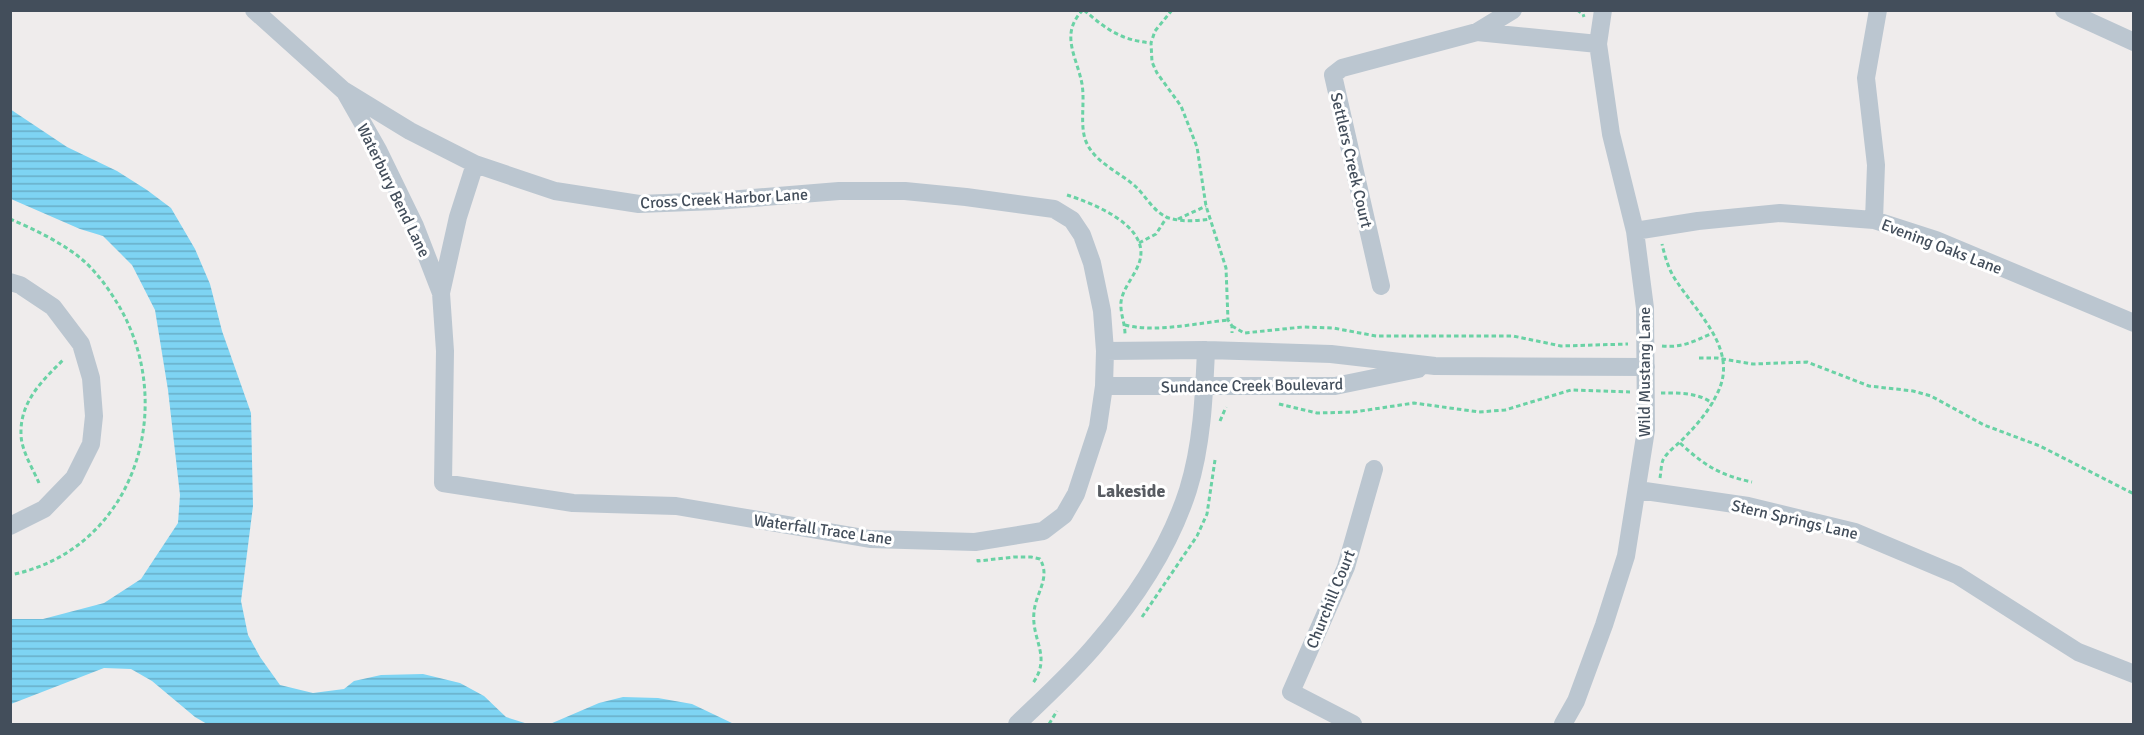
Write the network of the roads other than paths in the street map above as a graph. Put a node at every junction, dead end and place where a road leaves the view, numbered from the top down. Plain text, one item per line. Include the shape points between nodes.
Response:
1 (254, 10) edge
2 (1513, 10) edge
3 (1603, 10) edge
4 (1878, 10) edge
5 (2064, 10) edge
6 (1477, 32) junction
7 (2133, 42) edge
8 (1598, 44) junction
9 (344, 90) junction
10 (475, 164) junction
11 (1874, 220) junction
12 (1635, 231) junction
13 (10, 282) edge
14 (1381, 286) dead end
15 (441, 293) junction
16 (2133, 323) edge
17 (1206, 350) junction
18 (1105, 351) junction
19 (1435, 366) junction
20 (1646, 367) junction
21 (1104, 386) junction
22 (1205, 387) junction
23 (1374, 469) dead end
24 (443, 483) joint
25 (1638, 490) junction
26 (10, 526) edge
27 (2133, 674) edge
28 (1017, 724) edge
29 (1353, 724) edge
30 (1563, 724) edge

1 - 9 street, Cross Creek Harbor Lane
2 - 6 street, Settlers Creek Court
3 - 8 street, Wild Mustang Lane
4 - 11 street via 1866,78 1876,165
5 - 7 street
6 - 8 street, Settlers Creek Court
6 - 14 street, Settlers Creek Court via 1342,68 1333,75
8 - 12 street, Wild Mustang Lane via 1611,134
9 - 10 street, Cross Creek Harbor Lane via 410,131
9 - 15 street, Waterbury Bend Lane via 397,188
10 - 15 street, Waterbury Bend Lane
10 - 18 street, Cross Creek Harbor Lane via 555,191 639,204 839,191 905,191 1054,209 1072,220 1082,235 1102,312
11 - 12 street, Evening Oaks Lane via 1779,213
11 - 16 street, Evening Oaks Lane via 1936,240
12 - 20 street, Wild Mustang Lane via 1645,308
13 - 26 street via 53,308 81,344 91,378 94,416 91,444 74,478 44,510
15 - 24 street, Waterbury Bend Lane via 445,351
17 - 18 street, Sundance Creek Boulevard
17 - 19 street, Sundance Creek Boulevard via 1330,354
17 - 22 street
18 - 21 street, Waterfall Trace Lane
19 - 20 street, Sundance Creek Boulevard
19 - 22 street, Sundance Creek Boulevard via 1335,386
20 - 25 street, Wild Mustang Lane via 1646,430
21 - 22 street, Sundance Creek Boulevard
21 - 24 street, Waterfall Trace Lane via 1098,427 1076,494 1064,515 1043,531 975,542 870,539 676,506 573,503
22 - 28 street via 1200,438 1188,490 1165,545 1132,599 1097,644
23 - 29 street, Churchill Court via 1346,567 1291,692
25 - 27 street, Stern Springs Lane via 1748,506 1855,532 1957,575 2079,652
25 - 30 street, Wild Mustang Lane via 1626,556 1604,625 1576,701

